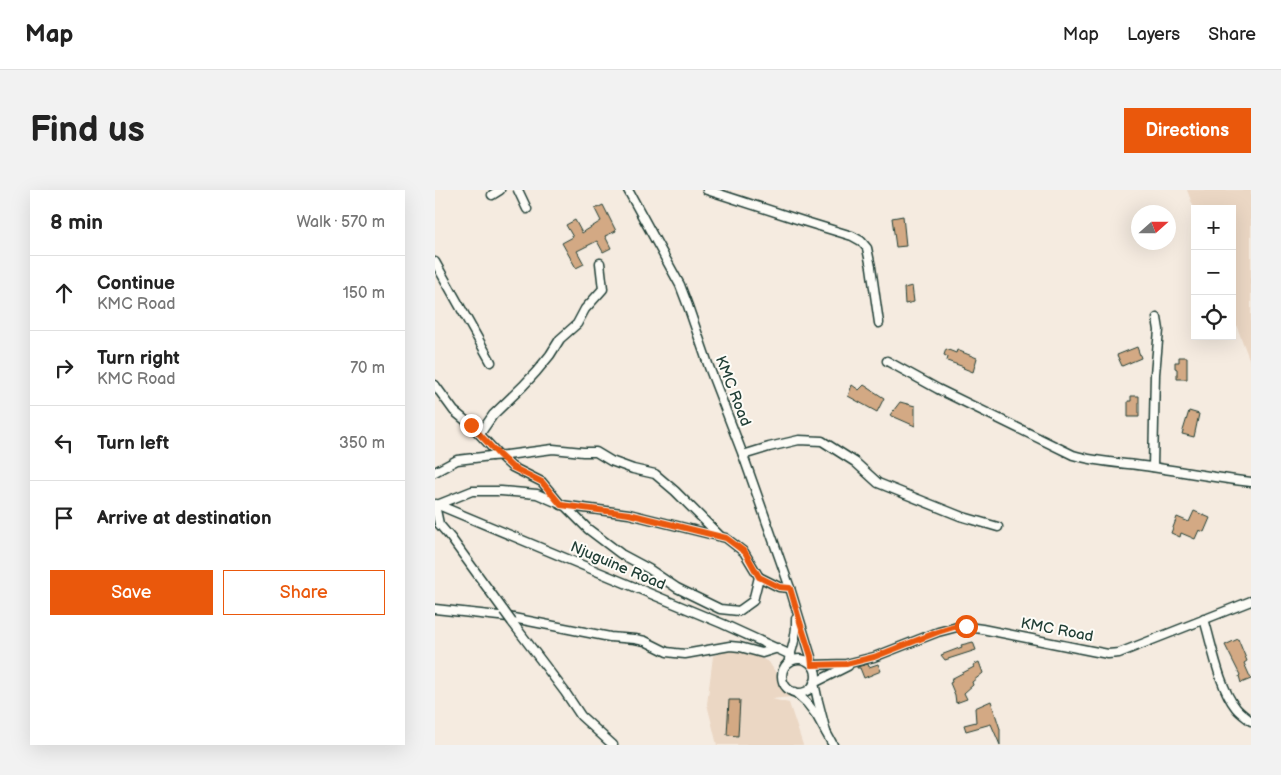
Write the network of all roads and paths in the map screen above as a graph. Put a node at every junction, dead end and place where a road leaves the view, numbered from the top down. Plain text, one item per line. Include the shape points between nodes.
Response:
1 (499, 190) edge
2 (517, 190) edge
3 (628, 190) edge
4 (707, 190) edge
5 (492, 195) dead end
6 (527, 208) dead end
7 (435, 262) edge
8 (600, 263) dead end
9 (1157, 318) dead end
10 (879, 323) dead end
11 (887, 361) dead end
12 (491, 362) dead end
13 (435, 385) edge
14 (480, 434) junction
15 (743, 455) junction
16 (1153, 467) junction
17 (435, 472) edge
18 (1251, 482) edge
19 (561, 505) junction
20 (435, 506) edge
21 (998, 527) dead end
22 (719, 536) junction
23 (759, 577) junction
24 (790, 588) junction
25 (1251, 600) edge
26 (435, 609) edge
27 (796, 610) junction
28 (1204, 619) junction
29 (778, 648) junction
30 (791, 654) junction
31 (854, 662) junction
32 (812, 665) junction
33 (786, 666) junction
34 (814, 683) junction
35 (795, 692) junction
36 (1251, 721) edge
37 (826, 732) junction
38 (613, 745) edge
39 (833, 745) edge

1 - 5 street
2 - 6 street
3 - 15 street, KMC Road via 680,285
4 - 10 street via 861,241 867,248
7 - 12 street
8 - 14 street via 603,289 536,372 493,414
9 - 16 street
11 - 16 street via 1073,455 1112,464
13 - 14 street via 454,410
14 - 19 street via 512,467 542,482
15 - 21 street via 799,440 822,442 855,462 878,483 960,516
15 - 24 street, KMC Road
16 - 18 street
17 - 22 street, bridge via 457,460 553,449 596,452 611,461 655,474
19 - 20 street via 537,494 472,491
19 - 22 street via 629,514
19 - 23 street via 621,554 677,588 721,609 739,612 753,601
20 - 29 street, Njuguine Road
20 - 38 street, bridge via 439,524 581,716
22 - 23 street via 745,552
23 - 24 street via 779,587
24 - 27 street, KMC Road
25 - 28 street, KMC Road
26 - 29 street via 508,617 635,639 675,653 730,646 762,653
27 - 30 street, KMC Road via 797,627
27 - 32 street, KMC Road
28 - 31 street, KMC Road via 1119,653 1108,654 961,626
28 - 36 street via 1226,690 1236,708
29 - 30 street, Njuguine Road
30 - 33 street, KMC Road
31 - 32 street, KMC Road
31 - 34 street, KMC Road
32 - 33 street via 797,659
32 - 34 street via 816,675
33 - 35 street via 783,681
34 - 35 street via 805,692
34 - 37 street
35 - 37 street via 807,703
37 - 39 street

